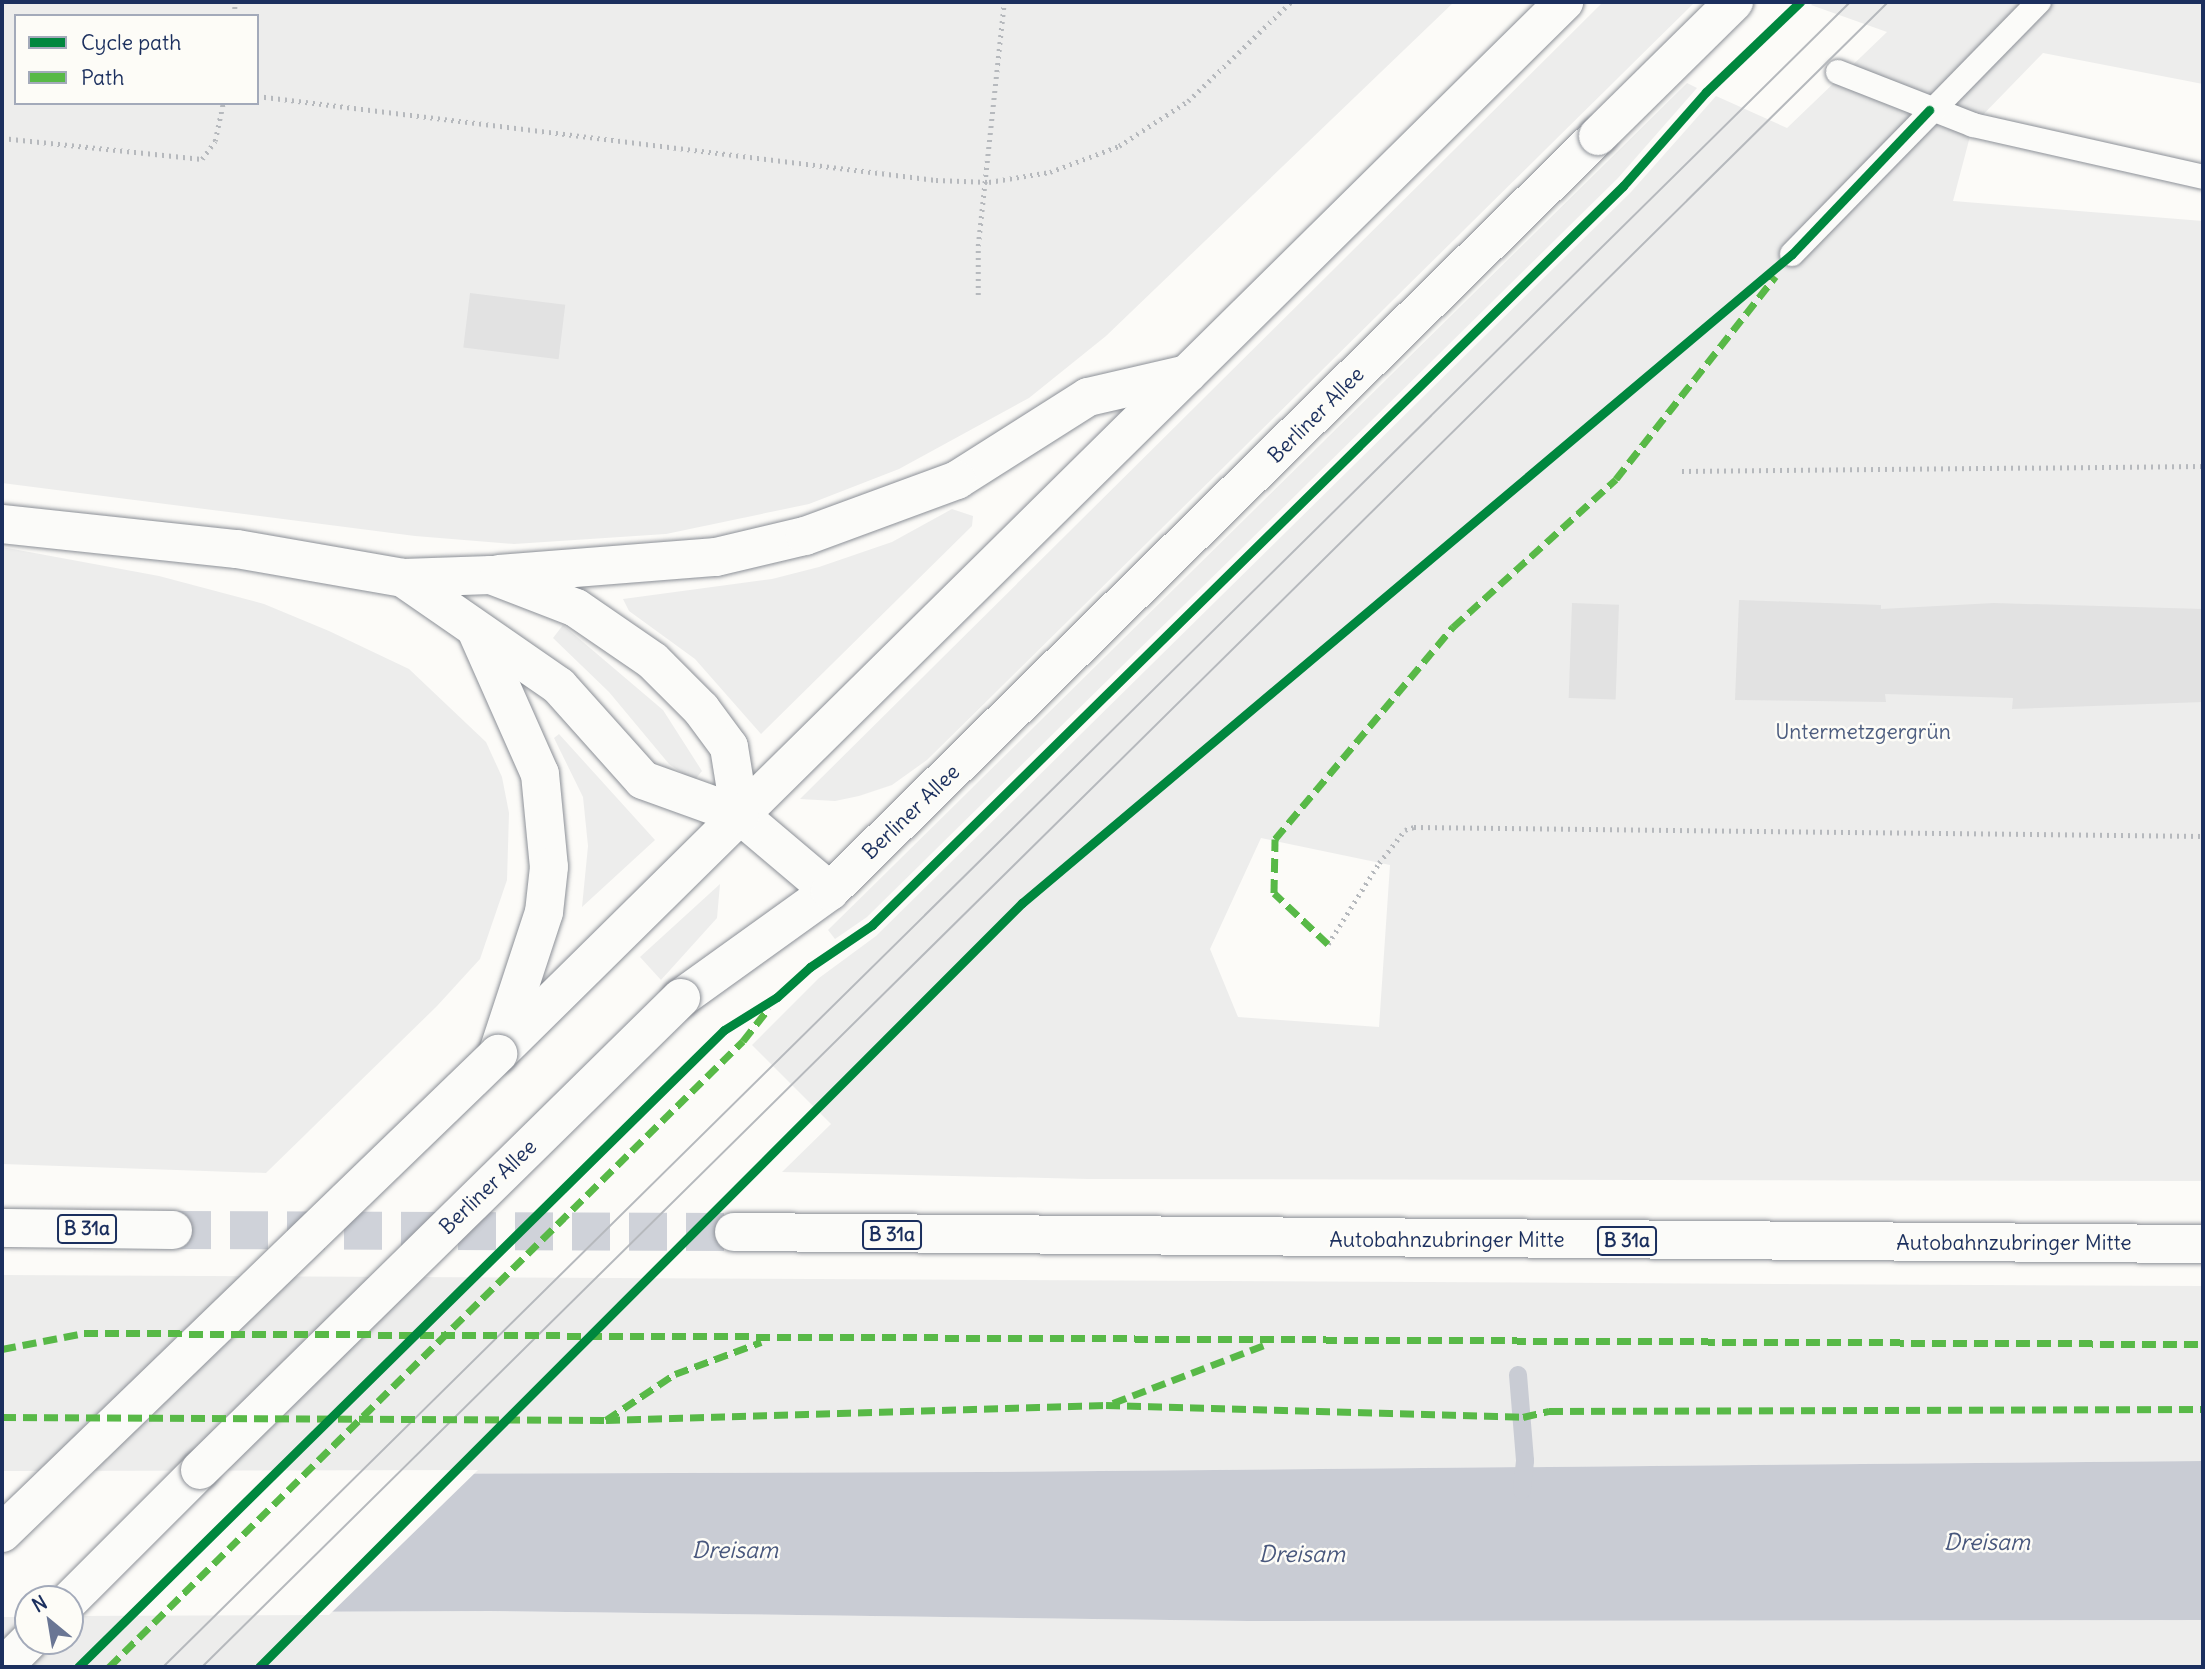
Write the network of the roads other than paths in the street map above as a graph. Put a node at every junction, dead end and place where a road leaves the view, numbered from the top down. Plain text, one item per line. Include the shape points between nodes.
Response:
1 (1564, 2) edge
2 (1734, 2) edge
3 (2039, 2) edge
4 (1838, 72) dead end
5 (1929, 110) junction
6 (2203, 177) edge
7 (1792, 254) dead end
8 (1188, 374) junction
9 (2, 524) edge
10 (491, 575) junction
11 (403, 578) junction
12 (476, 630) junction
13 (740, 815) junction
14 (830, 891) junction
15 (498, 1054) junction
16 (2, 1228) edge
17 (173, 1230) tunnel mouth
18 (734, 1232) tunnel mouth
19 (2203, 1244) edge
20 (2, 1534) edge
21 (84, 1586) edge

1 - 8 main road
2 - 14 main road, Berliner Allee, bridge
3 - 5 lane
4 - 5 lane
5 - 6 lane via 1973,125
5 - 7 lane
8 - 10 main road via 1088,397 957,480 805,536 716,556
8 - 13 main road
9 - 11 main road via 237,549
10 - 11 main road
10 - 13 main road via 576,608 653,661 701,709 729,747
11 - 12 main road
12 - 13 main road via 559,686 643,780
12 - 15 main road via 540,774 549,867 544,912
13 - 14 main road
13 - 15 main road
14 - 21 main road, Berliner Allee, bridge via 681,998
15 - 20 main road, bridge
16 - 17 main road, B 31a
18 - 19 main road, Autobahnzubringer Mitte / B 31a

